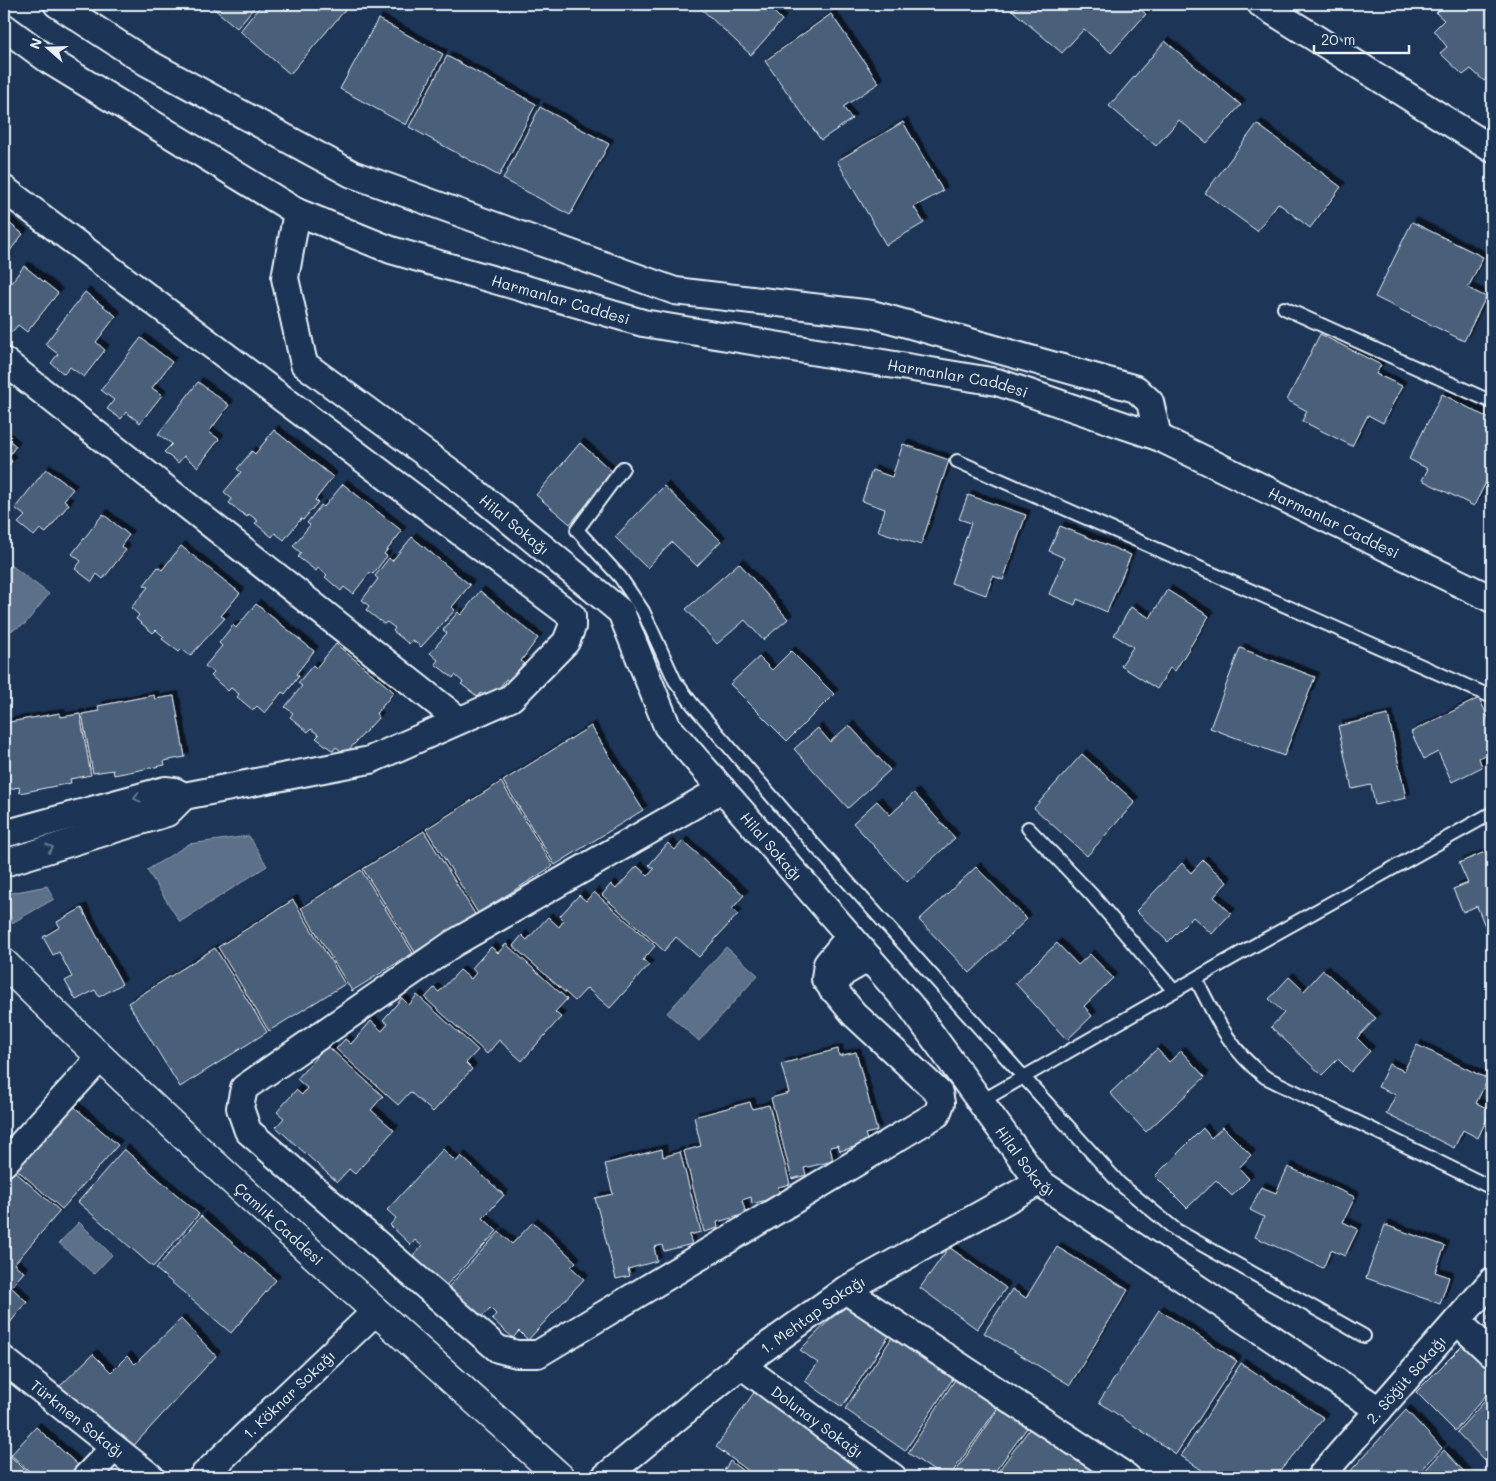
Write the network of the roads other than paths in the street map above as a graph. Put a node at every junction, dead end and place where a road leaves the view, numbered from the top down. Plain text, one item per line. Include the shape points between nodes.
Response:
1 (57, 4) edge
2 (1261, 4) edge
3 (4, 27) edge
4 (1492, 149) edge
5 (4, 188) edge
6 (296, 212) junction
7 (1284, 308) dead end
8 (4, 360) edge
9 (1492, 402) edge
10 (1158, 437) junction
11 (957, 461) dead end
12 (623, 468) dead end
13 (1492, 599) edge
14 (1492, 697) edge
15 (459, 720) junction
16 (722, 789) junction
17 (184, 796) junction
18 (1492, 813) edge
19 (1028, 828) dead end
20 (4, 834) edge
21 (4, 863) edge
22 (850, 936) junction
23 (869, 958) junction
24 (4, 963) edge
25 (1196, 979) junction
26 (832, 989) junction
27 (1174, 991) junction
28 (100, 1058) junction
29 (1023, 1077) junction
30 (980, 1102) junction
31 (4, 1163) edge
32 (1039, 1182) junction
33 (1492, 1188) edge
34 (1492, 1281) edge
35 (846, 1290) junction
36 (376, 1311) junction
37 (1458, 1320) junction
38 (1364, 1336) dead end
39 (1492, 1354) edge
40 (4, 1360) edge
41 (741, 1365) junction
42 (1379, 1410) junction
43 (114, 1448) junction
44 (86, 1477) edge
45 (151, 1477) edge
46 (202, 1477) edge
47 (560, 1477) edge
48 (605, 1477) edge
49 (893, 1477) edge
50 (1127, 1477) edge
51 (1320, 1477) edge

1 - 10 street via 146,62 352,174 675,291 872,314 1136,389 1150,402
2 - 4 street
3 - 6 street, Harmanlar Caddesi via 50,61
5 - 15 street via 572,616 566,642 511,698
6 - 10 street, Harmanlar Caddesi via 391,250 643,322 998,382
6 - 16 street, Hilal Sokağı via 285,278 304,364 456,476 620,612 666,726
7 - 9 lane
8 - 15 street
10 - 13 street, Harmanlar Caddesi
11 - 14 lane
12 - 29 lane via 577,530 620,577 643,611 675,681 794,822
15 - 17 street via 370,760
16 - 22 street, Hilal Sokağı
16 - 26 street via 454,942 244,1088 240,1108 248,1131 498,1349 517,1354 538,1354 936,1114 940,1103 938,1093
17 -> 20 street via 165,790
21 -> 17 street via 167,813
18 - 25 lane
19 - 27 lane via 1098,902
22 - 23 street, Hilal Sokağı
22 - 26 street via 827,964 825,979
23 - 26 street via 844,972
23 - 30 street, Hilal Sokağı via 910,1005
24 - 28 main road, Çamlık Caddesi
25 - 27 lane
25 - 33 lane via 1227,1039 1264,1077
27 - 29 lane
28 - 31 street
28 - 36 main road, Çamlık Caddesi
29 - 30 lane
29 - 38 lane via 1103,1166 1157,1216 1176,1230
30 - 32 street, Hilal Sokağı
32 - 35 street, 1. Mehtap Sokağı
32 - 42 street, Hilal Sokağı
34 - 37 street, 2. Söğüt Sokağı
35 - 41 street, 1. Mehtap Sokağı
35 - 50 street
36 - 46 street, 1. Köknar Sokağı
36 - 47 main road, Çamlık Caddesi
37 - 39 street
37 - 42 street, 2. Söğüt Sokağı
40 - 43 street, Türkmen Sokağı
41 - 48 street, 1. Mehtap Sokağı
41 - 49 street, Dolunay Sokağı
42 - 51 street, 2. Söğüt Sokağı
43 - 44 street
43 - 45 street, Türkmen Sokağı

